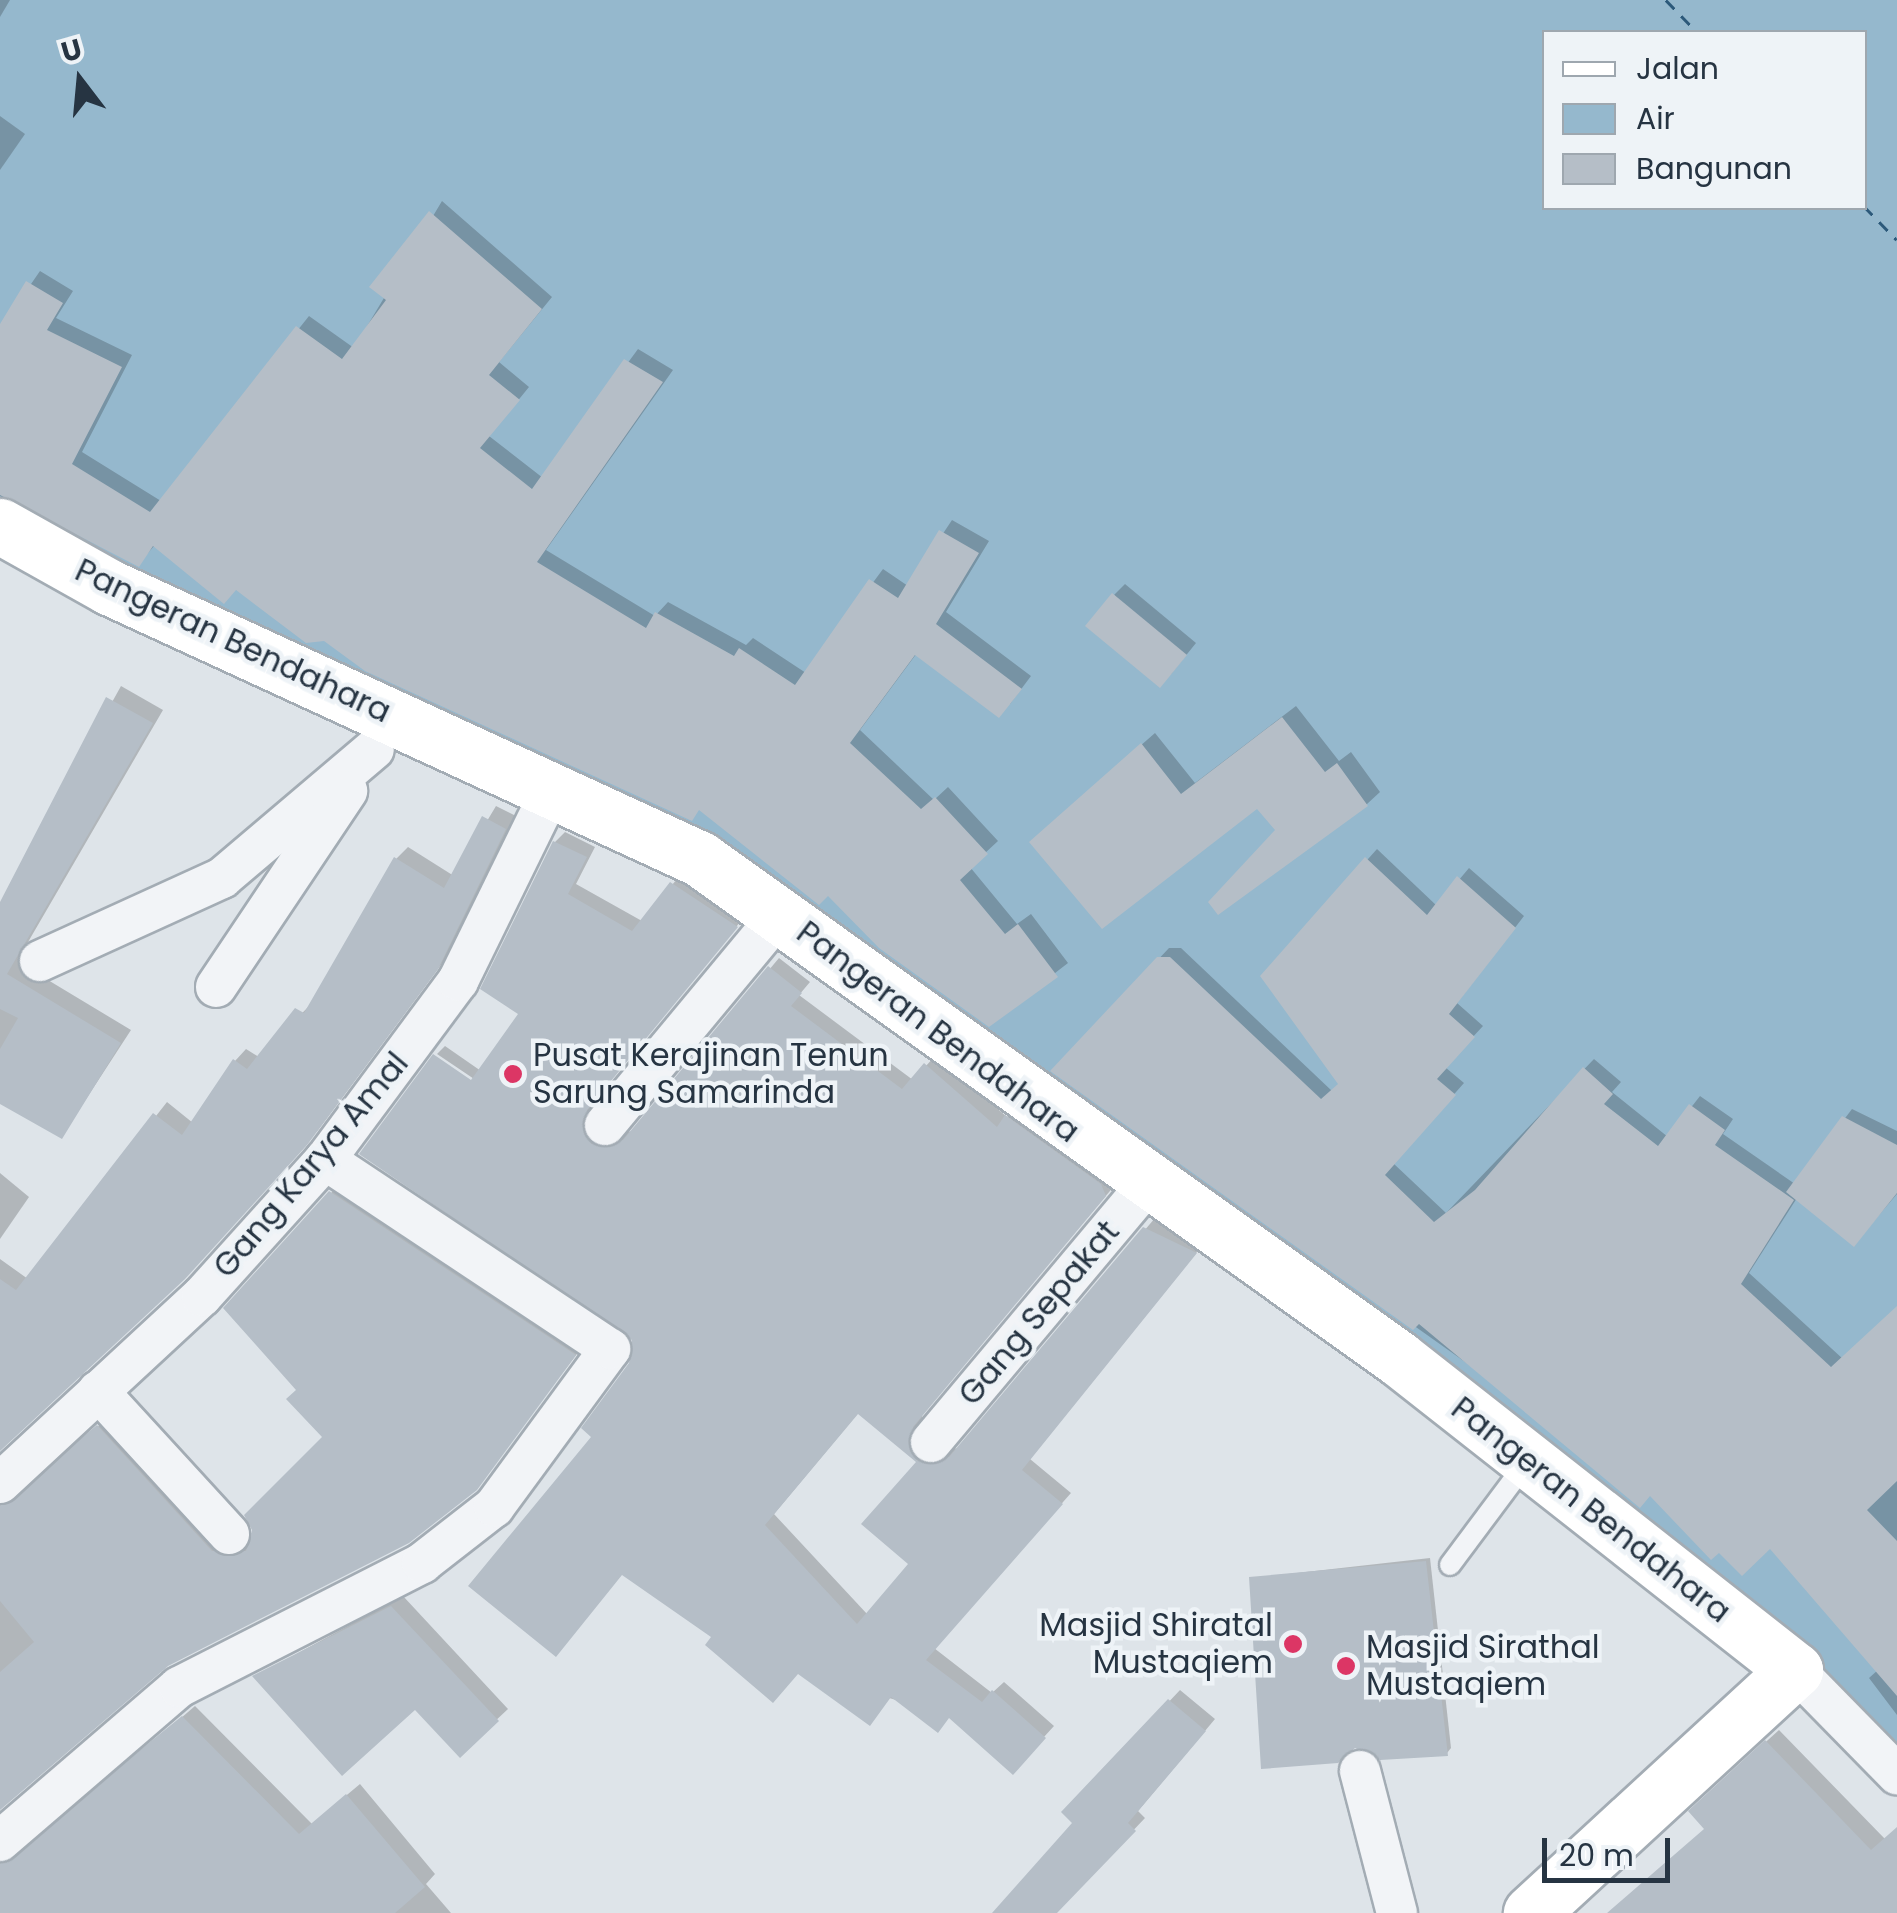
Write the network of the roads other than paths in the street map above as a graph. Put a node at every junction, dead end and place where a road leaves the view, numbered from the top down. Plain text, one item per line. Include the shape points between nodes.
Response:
1 (0, 526) edge
2 (383, 732) junction
3 (550, 793) junction
4 (780, 914) junction
5 (40, 961) dead end
6 (216, 987) dead end
7 (605, 1125) dead end
8 (325, 1160) junction
9 (1147, 1184) junction
10 (98, 1391) junction
11 (931, 1442) dead end
12 (1528, 1460) junction
13 (0, 1482) edge
14 (229, 1534) dead end
15 (1450, 1565) dead end
16 (1795, 1670) junction
17 (1360, 1771) dead end
18 (1897, 1774) edge
19 (0, 1841) edge
20 (1397, 1913) edge
21 (1531, 1913) edge

1 - 2 street, Pangeran Bendahara
2 - 3 street, Pangeran Bendahara
2 - 5 street via 222,878
2 - 6 street
3 - 4 street, Pangeran Bendahara via 700,859
3 - 8 street, Gang Karya Amal via 458,981
4 - 7 street
4 - 9 street, Pangeran Bendahara
8 - 10 street, Gang Karya Amal via 202,1296
8 - 19 street via 610,1349 494,1506 422,1564 178,1686
9 - 11 street, Gang Sepakat
9 - 12 street, Pangeran Bendahara via 1398,1358
10 - 13 street, Gang Karya Amal
10 - 14 street
12 - 15 lane
12 - 16 street, Pangeran Bendahara
16 - 18 street
16 - 21 street
17 - 20 street

